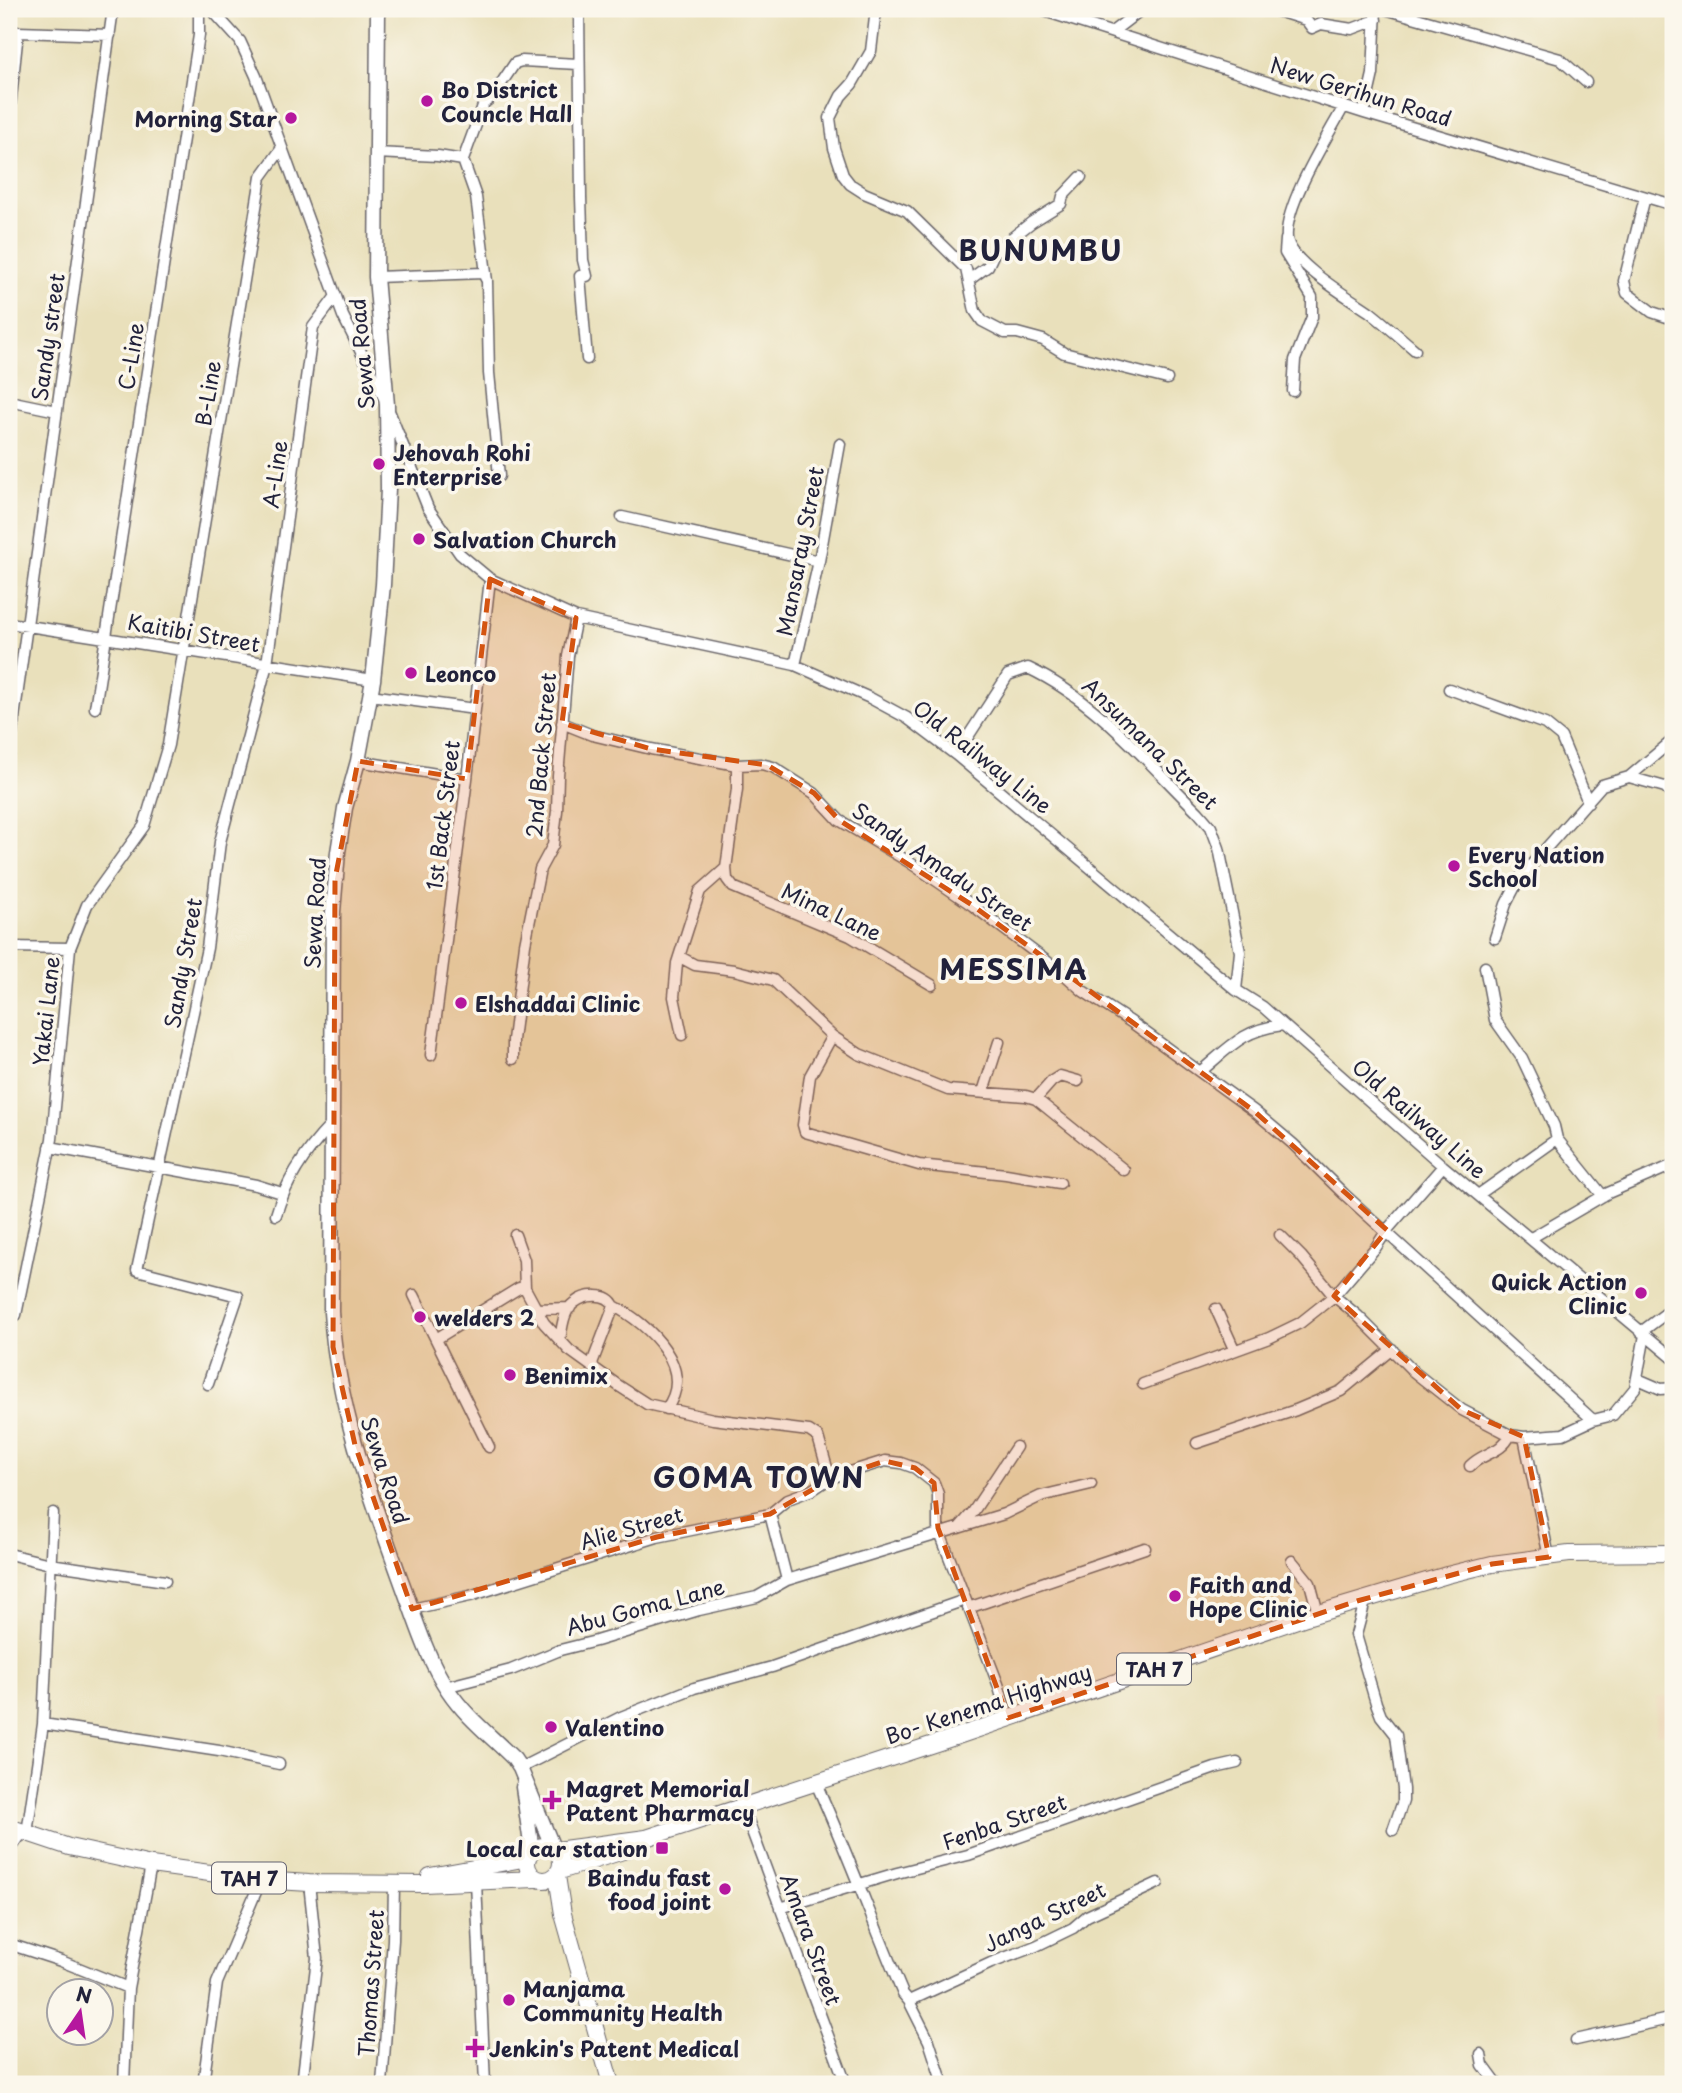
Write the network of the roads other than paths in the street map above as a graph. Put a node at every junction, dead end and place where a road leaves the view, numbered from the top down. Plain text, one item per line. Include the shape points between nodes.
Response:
1 (113, 9) edge
2 (200, 9) edge
3 (211, 9) edge
4 (378, 9) edge
5 (579, 9) edge
6 (876, 9) edge
7 (1038, 9) edge
8 (1142, 9) edge
9 (1271, 9) edge
10 (1385, 9) edge
11 (1376, 14) edge
12 (1112, 32) junction
13 (110, 34) junction
14 (578, 64) junction
15 (1586, 82) dead end
16 (1344, 106) junction
17 (1364, 113) junction
18 (9, 117) edge
19 (282, 148) junction
20 (376, 153) junction
21 (463, 160) junction
22 (1081, 177) dead end
23 (1645, 197) junction
24 (1673, 205) edge
25 (1287, 229) junction
26 (376, 277) junction
27 (969, 280) junction
28 (487, 281) junction
29 (336, 296) junction
30 (1673, 319) edge
31 (1415, 350) dead end
32 (587, 359) dead end
33 (1167, 379) dead end
34 (1293, 391) dead end
35 (9, 401) edge
36 (387, 405) junction
37 (57, 411) junction
38 (840, 444) dead end
39 (499, 476) dead end
40 (621, 517) dead end
41 (819, 561) junction
42 (490, 579) junction
43 (576, 618) junction
44 (9, 623) edge
45 (28, 625) junction
46 (105, 636) junction
47 (185, 650) junction
48 (267, 664) junction
49 (795, 665) junction
50 (373, 680) junction
51 (1449, 689) dead end
52 (370, 695) junction
53 (95, 708) dead end
54 (475, 709) junction
55 (562, 723) junction
56 (1673, 740) edge
57 (9, 754) edge
58 (956, 755) junction
59 (358, 761) junction
60 (737, 765) junction
61 (1629, 776) junction
62 (467, 779) junction
63 (1673, 795) edge
64 (1588, 802) junction
65 (726, 867) junction
66 (1495, 938) dead end
67 (9, 947) edge
68 (70, 948) junction
69 (680, 957) junction
70 (1485, 967) dead end
71 (932, 985) dead end
72 (1236, 990) junction
73 (1283, 1025) junction
74 (682, 1035) dead end
75 (832, 1036) junction
76 (999, 1042) dead end
77 (431, 1055) dead end
78 (513, 1059) dead end
79 (1200, 1073) junction
80 (1078, 1081) dead end
81 (983, 1092) junction
82 (1036, 1100) junction
83 (331, 1125) junction
84 (1557, 1139) junction
85 (50, 1147) junction
86 (159, 1166) junction
87 (1443, 1166) junction
88 (1673, 1166) edge
89 (1125, 1170) dead end
90 (1060, 1184) dead end
91 (282, 1193) junction
92 (1478, 1195) junction
93 (1603, 1196) junction
94 (276, 1215) dead end
95 (1387, 1230) junction
96 (516, 1235) dead end
97 (1280, 1235) dead end
98 (1531, 1238) junction
99 (525, 1288) junction
100 (414, 1295) dead end
101 (1334, 1296) junction
102 (614, 1306) junction
103 (570, 1308) junction
104 (1673, 1308) edge
105 (535, 1309) junction
106 (1216, 1309) dead end
107 (16, 1315) dead end
108 (1643, 1333) junction
109 (436, 1339) junction
110 (560, 1340) junction
111 (1234, 1349) junction
112 (1392, 1349) junction
113 (1673, 1357) edge
114 (591, 1366) junction
115 (1638, 1379) junction
116 (208, 1384) dead end
117 (1143, 1384) dead end
118 (1673, 1388) edge
119 (666, 1409) junction
120 (1593, 1420) junction
121 (1510, 1434) junction
122 (1524, 1437) junction
123 (1197, 1443) dead end
124 (489, 1447) dead end
125 (1016, 1447) dead end
126 (1470, 1466) dead end
127 (830, 1478) junction
128 (1091, 1484) dead end
129 (52, 1513) dead end
130 (770, 1514) junction
131 (957, 1530) junction
132 (940, 1535) junction
133 (1145, 1548) dead end
134 (1673, 1553) edge
135 (9, 1554) edge
136 (1549, 1557) junction
137 (1292, 1561) dead end
138 (50, 1564) junction
139 (787, 1580) junction
140 (165, 1581) dead end
141 (1366, 1598) junction
142 (966, 1604) junction
143 (412, 1609) junction
144 (1318, 1613) junction
145 (445, 1687) junction
146 (1008, 1718) junction
147 (43, 1724) junction
148 (1237, 1763) dead end
149 (279, 1764) dead end
150 (521, 1772) junction
151 (815, 1781) junction
152 (743, 1807) junction
153 (1394, 1830) dead end
154 (20, 1831) edge
155 (646, 1838) junction
156 (555, 1849) junction
157 (9, 1851) edge
158 (530, 1855) junction
159 (151, 1865) junction
160 (549, 1876) junction
161 (261, 1880) junction
162 (476, 1882) junction
163 (400, 1883) junction
164 (1158, 1883) dead end
165 (309, 1884) junction
166 (858, 1885) junction
167 (780, 1909) junction
168 (9, 1944) edge
169 (128, 1988) junction
170 (909, 2001) junction
171 (1673, 2018) edge
172 (1576, 2040) dead end
173 (1480, 2054) dead end
174 (124, 2084) edge
175 (203, 2084) edge
176 (302, 2084) edge
177 (382, 2084) edge
178 (485, 2084) edge
179 (611, 2084) edge
180 (846, 2084) edge
181 (943, 2084) edge
182 (1497, 2084) edge

1 - 13 street, Sandy street
2 - 46 street, C-Line
3 - 19 street, Old Railway Line via 240,41
4 - 20 main road, Sewa Road
5 - 14 street
6 - 27 street via 871,51 830,118 843,175 864,193 907,211 966,269
7 - 12 street, New Gerihun Road
8 - 12 street
9 - 11 street via 1306,20 1312,28 1321,24 1352,29
10 - 15 street via 1560,59
11 - 17 street via 1373,74
12 - 16 street, New Gerihun Road
13 - 18 street via 18,32
13 - 37 street, Sandy street
14 - 21 street via 514,63 484,103
14 - 32 street via 587,276 580,276
16 - 17 street, New Gerihun Road
16 - 25 street via 1314,161
17 - 23 street, New Gerihun Road
19 - 29 street, Old Railway Line
19 - 47 street, B-Line via 261,177
20 - 21 street
20 - 26 main road, Sewa Road
21 - 28 street via 476,197
22 - 27 street via 1061,204 995,251 988,265
23 - 24 street, New Gerihun Road
23 - 30 street via 1624,281 1627,293 1652,312
25 - 31 street via 1293,252
25 - 34 street via 1285,253 1312,297 1312,317 1295,360
26 - 28 street via 483,273
26 - 36 main road, Sewa Road
27 - 33 street via 975,311 982,321 1004,333 1043,340 1064,354
28 - 39 street via 489,373
29 - 36 street, Old Railway Line
29 - 48 street, A-Line via 313,327
35 - 37 street
36 - 42 street, Old Railway Line via 428,508 460,554
36 - 50 main road, Sewa Road via 388,489
37 - 45 street, Sandy street
38 - 41 street, Mansaray Street
40 - 41 street
41 - 49 street, Mansaray Street
42 - 43 street, Old Railway Line
42 - 54 street, 1st Back Street
43 - 49 street, Old Railway Line
43 - 55 street, 2nd Back Street
44 - 45 street, Kaitibi Street
45 - 46 street, Kaitibi Street
45 - 57 street, Sandy street
46 - 47 street, Kaitibi Street
46 - 53 street, C-Line
47 - 48 street, Kaitibi Street
47 - 68 street, Yakai Lane via 168,745 144,826 87,905
48 - 50 street, Kaitibi Street
48 - 86 street, Sandy Street via 220,842 207,948
49 - 58 street, Old Railway Line via 870,698
50 - 52 main road, Sewa Road
51 - 64 street via 1545,724 1561,737
52 - 54 street
52 - 59 main road, Sewa Road
54 - 62 street, 1st Back Street
55 - 60 street, Sandy Amadu Street via 603,738
55 - 78 street, 2nd Back Street via 553,845 540,869 525,944
56 - 61 street
58 - 72 street, Old Railway Line
58 - 72 street, Ansumana Street via 1009,675 1028,668 1084,701 1211,828 1240,951
59 - 62 street
59 - 83 main road, Sewa Road via 345,808 334,890
60 - 65 street
60 - 79 street, Sandy Amadu Street via 767,765 814,793 839,820 972,905
61 - 63 street via 1665,787
61 - 64 street via 1602,785
62 - 77 street, 1st Back Street
64 - 66 street via 1519,879
65 - 69 street via 700,891
65 - 71 street, Mina Lane via 733,887 850,936
67 - 68 street
68 - 85 street, Yakai Lane
69 - 74 street via 674,997
69 - 75 street via 773,980
70 - 84 street via 1495,1020 1522,1058
72 - 73 street, Old Railway Line
73 - 79 street via 1259,1028 1236,1040
73 - 87 street, Old Railway Line
75 - 81 street via 859,1054 948,1090
75 - 90 street via 810,1076 805,1132 919,1165
76 - 81 street
79 - 95 street, Sandy Amadu Street via 1254,1111
80 - 82 street via 1060,1076
81 - 82 street
82 - 89 street
83 - 91 street via 308,1149
83 - 143 main road, Sewa Road via 331,1312 338,1377 355,1445
84 - 92 street
84 - 93 street
85 - 86 street
85 - 107 street, Yakai Lane
86 - 91 street
86 - 116 street, Sandy Street via 137,1269 237,1296
87 - 92 street, Old Railway Line
87 - 95 street
88 - 93 street
91 - 94 street
92 - 98 street, Old Railway Line
93 - 98 street
95 - 101 street
95 - 120 street, Sandy Amadu Street
96 - 99 street via 524,1259
97 - 101 street
98 - 108 street, Old Railway Line
99 - 105 street
99 - 109 street
100 - 109 street
101 - 111 street via 1300,1323
101 - 112 street
102 - 103 street via 606,1297 595,1296
102 - 114 street
102 - 119 street via 637,1320 665,1349 677,1386
103 - 105 street
103 - 110 street
104 - 108 street
105 - 110 street
106 - 111 street
108 - 113 street, Old Railway Line
108 - 115 street
109 - 124 street
110 - 114 street
111 - 117 street
112 - 121 street via 1462,1410
112 - 123 street via 1342,1391
114 - 119 street via 648,1404
115 - 118 street via 1661,1389
115 - 120 street via 1613,1415
119 - 127 street via 809,1431 818,1437
120 - 122 street via 1563,1434
121 - 122 street
121 - 126 street via 1493,1453
122 - 136 street
125 - 131 street
127 - 130 street, Alie Street via 788,1499
127 - 132 street, Alie Street via 885,1461 915,1468 934,1483
128 - 131 street, Abu Goma Lane via 1041,1496
129 - 138 street
130 - 139 street
130 - 143 street, Alie Street via 657,1537 470,1596
131 - 132 street, Abu Goma Lane
132 - 139 street, Abu Goma Lane
132 - 142 street, Alie Street
133 - 142 street
134 - 136 highway, Bo- Kenema Highway / TAH 7
135 - 138 street
136 - 141 highway, Bo- Kenema Highway / TAH 7 via 1492,1564
137 - 144 street via 1310,1583
138 - 140 street
138 - 147 street
139 - 145 street, Abu Goma Lane via 757,1597 560,1650 511,1670
141 - 144 highway, Bo- Kenema Highway / TAH 7
141 - 153 street via 1356,1635 1381,1716 1396,1735 1403,1801
142 - 146 street, Alie Street
142 - 150 street via 694,1688 621,1717
143 - 145 main road, Sewa Road
144 - 146 highway, Bo- Kenema Highway / TAH 7
145 - 150 main road, Sewa Road
146 - 151 highway, Bo- Kenema Highway / TAH 7
147 - 149 street
147 - 154 street
148 - 166 street, Fenba Street via 968,1855
150 - 156 main road, Sewa Road
150 - 158 main road
151 - 152 highway, Bo- Kenema Highway / TAH 7
151 - 166 street
152 - 155 highway, Bo- Kenema Highway / TAH 7
152 - 167 street, Amara Street
154 - 157 street
154 - 159 highway, TAH 7
155 - 156 highway, TAH 7
155 - 160 highway, TAH 7 via 623,1851
156 - 158 highway via 541,1846
156 - 160 highway via 562,1859
158 - 160 highway via 528,1868
158 - 163 highway, TAH 7
159 - 161 highway, TAH 7
159 - 169 street
160 - 162 highway, TAH 7
160 - 179 highway
161 - 165 highway, TAH 7
161 - 175 street via 217,1983
162 - 163 highway, TAH 7
162 - 178 street
163 - 165 highway, TAH 7
163 - 177 street, Thomas Street
164 - 170 street, Janga Street via 1036,1946
165 - 176 street via 317,1958
166 - 167 street, Fenba Street
166 - 170 street
167 - 180 street, Amara Street
168 - 169 street
169 - 174 street
170 - 181 street
171 - 172 street
173 - 182 street

